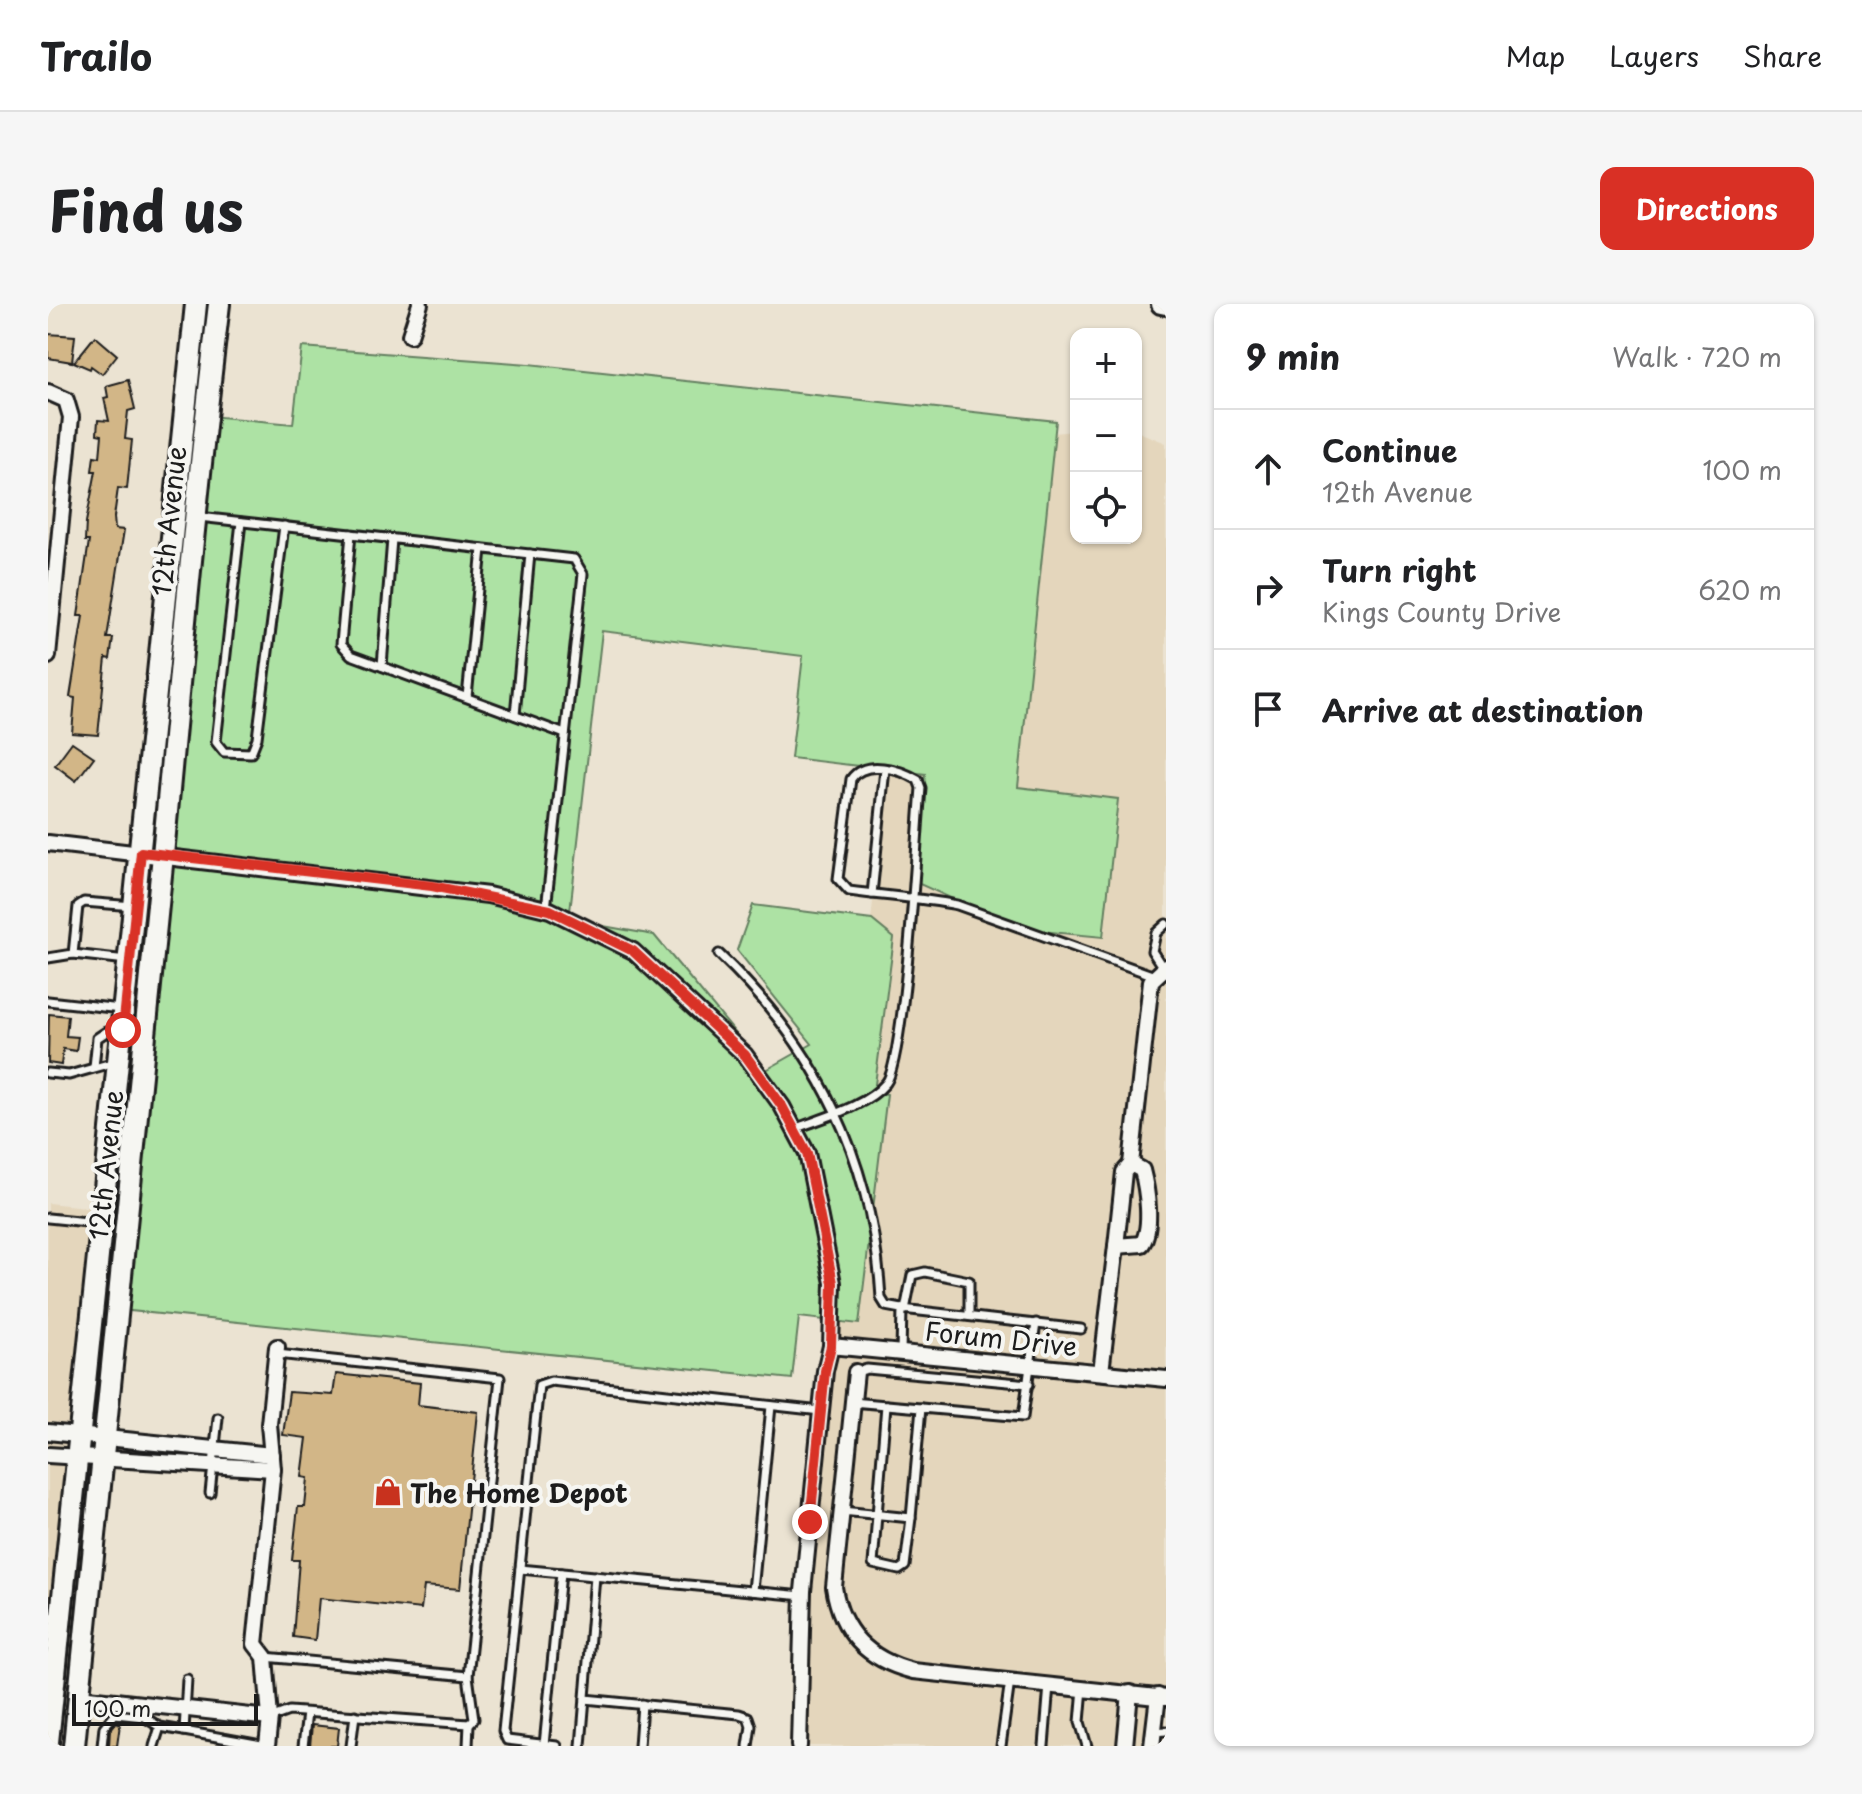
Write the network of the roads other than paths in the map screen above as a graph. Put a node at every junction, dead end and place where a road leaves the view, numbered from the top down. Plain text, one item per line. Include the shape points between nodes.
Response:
1 (196, 304) edge
2 (219, 304) edge
3 (420, 304) edge
4 (410, 335) dead end
5 (48, 392) edge
6 (193, 516) junction
7 (241, 522) junction
8 (284, 526) junction
9 (351, 534) junction
10 (392, 539) junction
11 (482, 549) junction
12 (530, 554) junction
13 (52, 567) edge
14 (48, 656) edge
15 (382, 666) junction
16 (467, 697) junction
17 (515, 715) junction
18 (565, 734) junction
19 (885, 769) junction
20 (48, 843) edge
21 (141, 852) junction
22 (163, 854) junction
23 (872, 894) junction
24 (912, 899) junction
25 (136, 907) junction
26 (546, 909) junction
27 (1166, 924) edge
28 (73, 954) junction
29 (719, 954) dead end
30 (48, 958) edge
31 (130, 960) junction
32 (1161, 970) edge
33 (48, 1001) edge
34 (124, 1020) junction
35 (120, 1061) junction
36 (94, 1067) junction
37 (48, 1073) edge
38 (837, 1113) junction
39 (794, 1129) junction
40 (1131, 1164) junction
41 (48, 1220) edge
42 (103, 1224) junction
43 (1116, 1246) junction
44 (904, 1309) junction
45 (969, 1316) junction
46 (115, 1323) junction
47 (1036, 1323) junction
48 (1081, 1329) dead end
49 (831, 1346) junction
50 (277, 1350) joint
51 (901, 1352) junction
52 (1031, 1365) junction
53 (856, 1372) joint
54 (1101, 1372) junction
55 (1166, 1379) edge
56 (1029, 1384) junction
57 (852, 1402) junction
58 (886, 1405) junction
59 (771, 1406) junction
60 (921, 1408) junction
61 (821, 1411) junction
62 (218, 1418) dead end
63 (48, 1432) edge
64 (79, 1437) junction
65 (106, 1438) junction
66 (48, 1455) edge
67 (214, 1457) junction
68 (77, 1459) junction
69 (105, 1459) junction
70 (272, 1462) junction
71 (210, 1493) dead end
72 (841, 1511) junction
73 (874, 1514) junction
74 (911, 1518) junction
75 (520, 1569) junction
76 (561, 1573) junction
77 (595, 1576) junction
78 (753, 1591) junction
79 (803, 1596) junction
80 (265, 1657) junction
81 (468, 1676) junction
82 (187, 1679) dead end
83 (1007, 1680) junction
84 (1049, 1685) junction
85 (1083, 1688) junction
86 (1130, 1693) junction
87 (50, 1696) edge
88 (79, 1697) junction
89 (1162, 1697) edge
90 (585, 1699) junction
91 (642, 1704) junction
92 (185, 1708) junction
93 (307, 1713) junction
94 (355, 1715) junction
95 (270, 1718) junction
96 (469, 1724) junction
97 (160, 1727) junction
98 (184, 1731) junction
99 (200, 1736) junction
100 (1157, 1736) edge
101 (48, 1742) edge
102 (243, 1744) edge
103 (544, 1745) edge
104 (74, 1746) edge
105 (102, 1746) edge
106 (154, 1746) edge
107 (199, 1746) edge
108 (267, 1746) edge
109 (303, 1746) edge
110 (351, 1746) edge
111 (468, 1746) edge
112 (557, 1746) edge
113 (581, 1746) edge
114 (639, 1746) edge
115 (748, 1746) edge
116 (799, 1746) edge
117 (1001, 1746) edge
118 (1044, 1746) edge
119 (1087, 1746) edge
120 (1125, 1746) edge

1 - 21 main road, 12th Avenue
2 - 6 main road, 12th Avenue
3 - 4 street
5 - 13 street via 66,400 71,417
6 - 7 lane
6 - 22 main road, 12th Avenue
7 - 8 lane
7 - 8 lane via 216,742 224,752 251,753 257,738
8 - 9 lane
9 - 10 lane
9 - 15 lane via 341,644 351,655
10 - 11 lane
10 - 15 lane
11 - 12 lane
11 - 16 lane
12 - 17 lane
12 - 18 lane via 574,559 583,574
13 - 14 street
15 - 16 lane
16 - 17 lane
17 - 18 lane
18 - 26 lane
19 - 23 lane
19 - 23 lane via 866,768 851,779 838,879 849,891
19 - 24 lane via 908,774 921,788
20 - 21 street
21 - 22 street
21 - 25 main road, 12th Avenue
22 - 26 street via 432,886
22 - 46 main road, 12th Avenue
23 - 24 lane
24 - 32 lane via 957,905
24 - 38 lane via 893,1072 878,1090
25 - 28 lane via 84,902 78,906
25 - 31 main road, 12th Avenue
26 - 39 street via 644,960 745,1055
27 - 32 lane via 1156,933 1152,951
28 - 30 lane
28 - 31 lane
29 - 38 lane via 776,1013
31 - 34 main road, 12th Avenue
32 - 40 street via 1145,1022
33 - 34 lane
34 - 35 main road, 12th Avenue
34 - 36 lane via 97,1038
35 - 36 lane
35 - 42 main road, 12th Avenue
36 - 37 lane via 69,1075
38 - 39 lane
38 - 44 lane via 863,1184 881,1298 886,1306
39 - 49 street via 807,1153 833,1283
40 - 43 street via 1124,1172
40 - 43 street via 1142,1170 1144,1179 1146,1240 1138,1246
41 - 42 lane
42 - 46 main road via 111,1252 107,1312
42 - 64 main road, 12th Avenue
43 - 54 street
44 - 45 lane
44 - 45 lane via 912,1275 925,1272 969,1281
44 - 51 lane
45 - 47 lane
46 - 65 main road, 12th Avenue
47 - 48 lane
47 - 52 lane
49 - 51 street, Forum Drive
49 - 61 street
50 - 70 street via 268,1444
50 - 81 lane via 500,1378
51 - 52 street, Forum Drive
52 - 54 street, Forum Drive
52 - 56 lane
53 - 56 lane
53 - 57 street
54 - 55 street, Forum Drive
56 - 60 lane via 1023,1417
57 - 58 lane
57 - 72 street
58 - 60 lane
58 - 73 lane
59 - 61 lane
59 - 75 lane via 551,1381 539,1385
59 - 78 lane
60 - 74 lane
61 - 79 street
62 - 67 lane
63 - 64 street
64 - 65 street
64 - 68 main road, 12th Avenue
65 - 67 street
65 - 69 main road, 12th Avenue
66 - 68 street
67 - 69 street
67 - 70 street
67 - 71 lane
68 - 69 street
68 - 87 main road, 12th Avenue
69 - 88 main road, 12th Avenue
70 - 80 street via 255,1644
72 - 73 lane
72 - 83 street via 834,1587 841,1615 857,1641 894,1666
73 - 74 lane
73 - 74 lane via 873,1564 899,1570 905,1566
75 - 76 lane
75 - 103 lane via 503,1731 507,1740
76 - 77 lane
76 - 103 lane
77 - 78 lane
77 - 90 lane
78 - 79 lane
79 - 116 street
80 - 81 lane
80 - 95 street
81 - 96 lane via 475,1711
82 - 92 lane
83 - 84 street
83 - 117 lane
84 - 85 street
84 - 118 lane
85 - 86 street
85 - 119 lane via 1080,1722
86 - 89 street
86 - 120 street
87 - 101 main road, 12th Avenue
88 - 92 street
88 - 104 main road, 12th Avenue
89 - 100 street
90 - 91 lane
90 - 113 lane
91 - 114 lane
91 - 115 lane via 748,1717
92 - 95 street
92 - 98 lane
93 - 94 lane
93 - 95 lane via 289,1711
93 - 109 lane
94 - 96 lane
94 - 110 lane
95 - 108 street
96 - 111 lane
97 - 98 lane
97 - 105 lane via 144,1717 115,1714 104,1727
97 - 106 lane
98 - 99 lane
99 - 102 lane
99 - 107 lane
102 - 108 lane
103 - 112 lane

